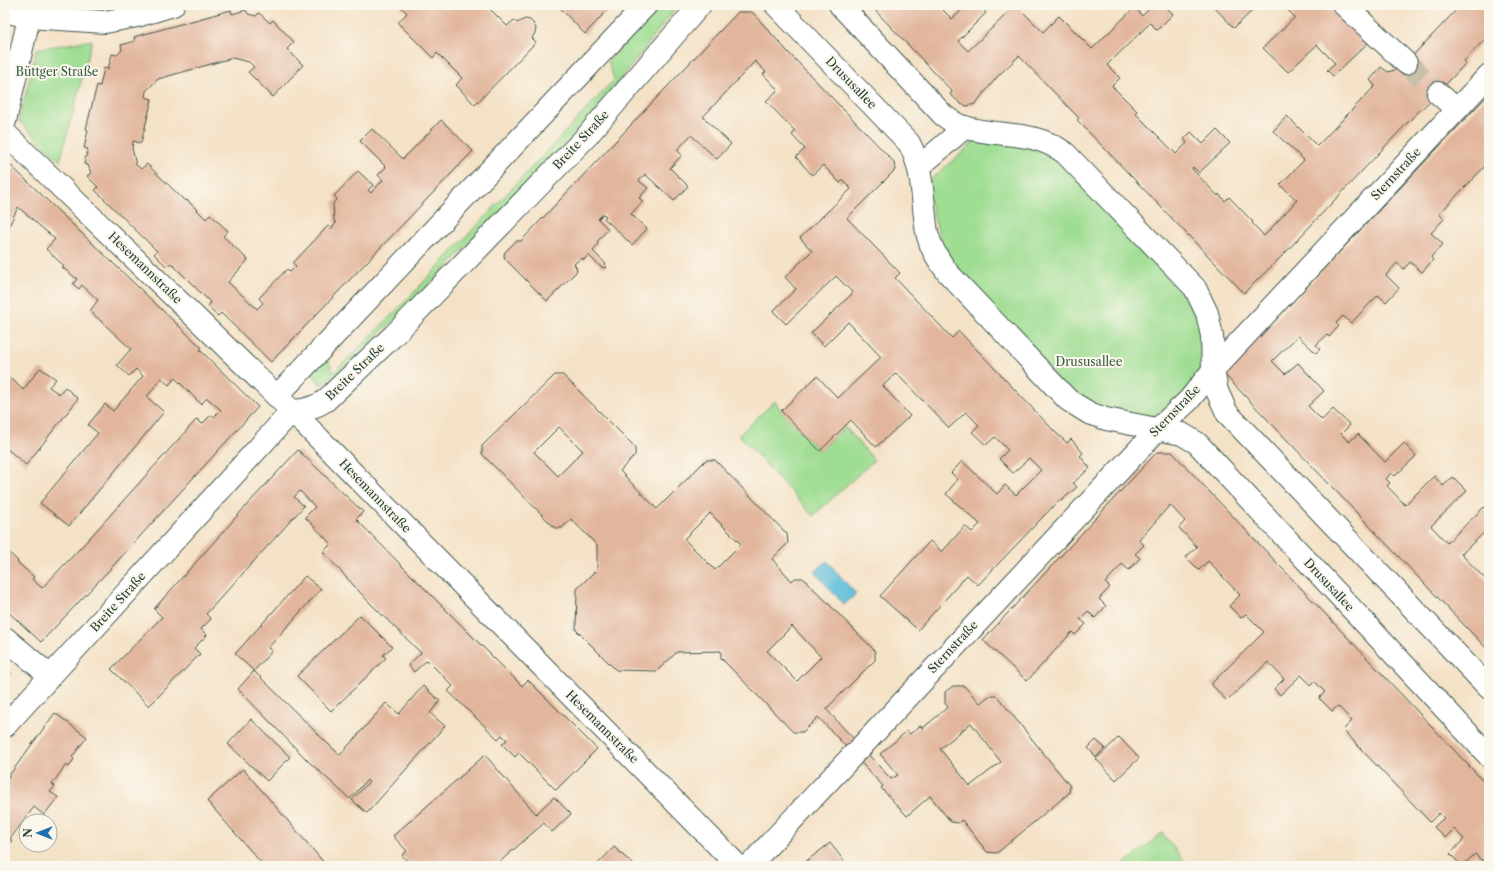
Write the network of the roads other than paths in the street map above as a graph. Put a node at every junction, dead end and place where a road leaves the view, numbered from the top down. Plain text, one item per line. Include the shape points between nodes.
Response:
1 (173, 5) edge
2 (646, 5) edge
3 (700, 5) edge
4 (776, 5) edge
5 (840, 5) edge
6 (1344, 5) edge
7 (5, 11) edge
8 (30, 11) edge
9 (1406, 63) tunnel mouth
10 (1489, 75) edge
11 (1438, 93) tunnel mouth
12 (1456, 109) junction
13 (5, 121) edge
14 (965, 127) junction
15 (5, 133) edge
16 (919, 167) junction
17 (1213, 370) junction
18 (284, 403) junction
19 (1158, 429) junction
20 (5, 638) edge
21 (50, 676) junction
22 (1489, 688) edge
23 (5, 726) edge
24 (1489, 756) edge
25 (738, 866) edge
26 (749, 866) edge

1 - 8 street via 105,22
2 - 18 street, Breite Straße
3 - 18 street, Breite Straße via 586,137 394,335 325,401 314,408 302,410
4 - 16 street, Drususallee via 909,143
5 - 14 street via 943,115
6 - 9 street
7 - 8 street
8 - 13 street
10 - 12 street, Sternstraße
11 - 12 street
12 - 17 street, Sternstraße
14 - 16 street
14 - 17 street via 1029,136 1065,153 1195,288 1207,313 1212,336
15 - 18 street, Hesemannstraße
16 - 19 street, Drususallee via 929,241 948,273 1068,400 1089,413 1106,419
17 - 19 street, Sternstraße via 1189,400
17 - 22 street via 1217,391 1228,413
18 - 21 street, Breite Straße
18 - 25 street, Hesemannstraße
19 - 24 street, Drususallee via 1182,434 1197,443
19 - 26 street, Sternstraße
20 - 21 street
21 - 23 street, Breite Straße

